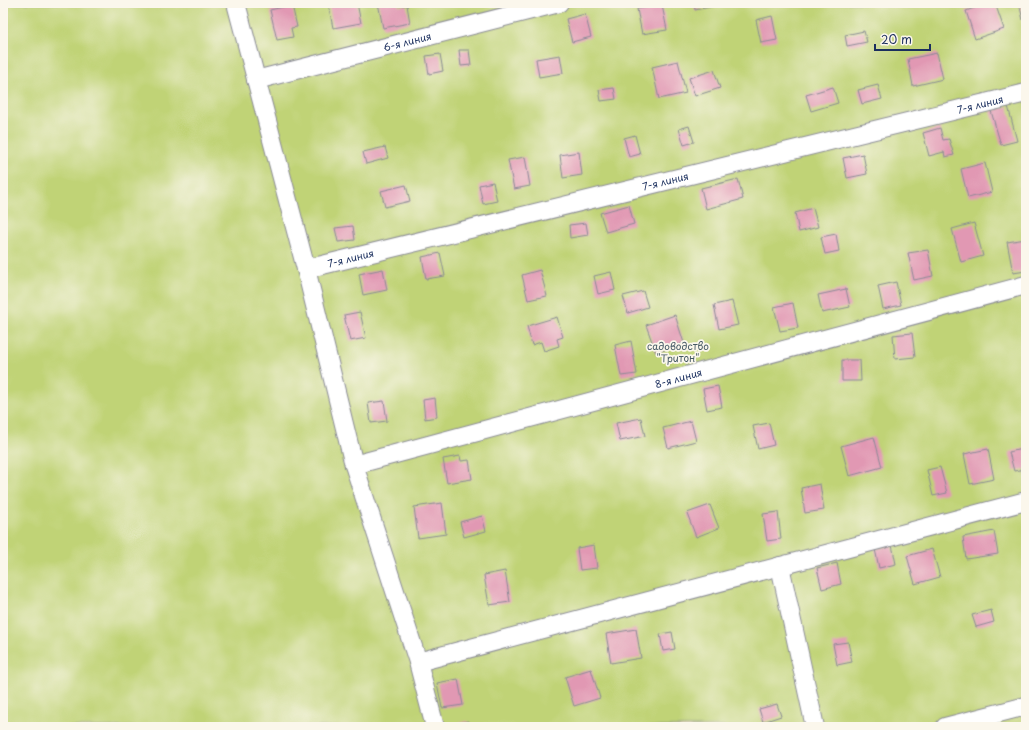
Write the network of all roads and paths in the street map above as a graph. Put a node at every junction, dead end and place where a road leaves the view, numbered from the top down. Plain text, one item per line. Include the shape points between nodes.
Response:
1 (236, 3) edge
2 (559, 3) edge
3 (256, 80) junction
4 (1026, 93) edge
5 (306, 269) junction
6 (1026, 286) edge
7 (354, 465) junction
8 (1026, 501) edge
9 (780, 566) junction
10 (418, 662) junction
11 (1026, 706) edge
12 (435, 727) edge
13 (815, 727) edge
14 (945, 727) edge

1 - 3 street
2 - 3 street, 6-я линия
3 - 5 street
4 - 5 street, 7-я линия
5 - 7 street
6 - 7 street, 8-я линия
7 - 10 street
8 - 9 street
9 - 10 street
9 - 13 street
10 - 12 street
11 - 14 street

